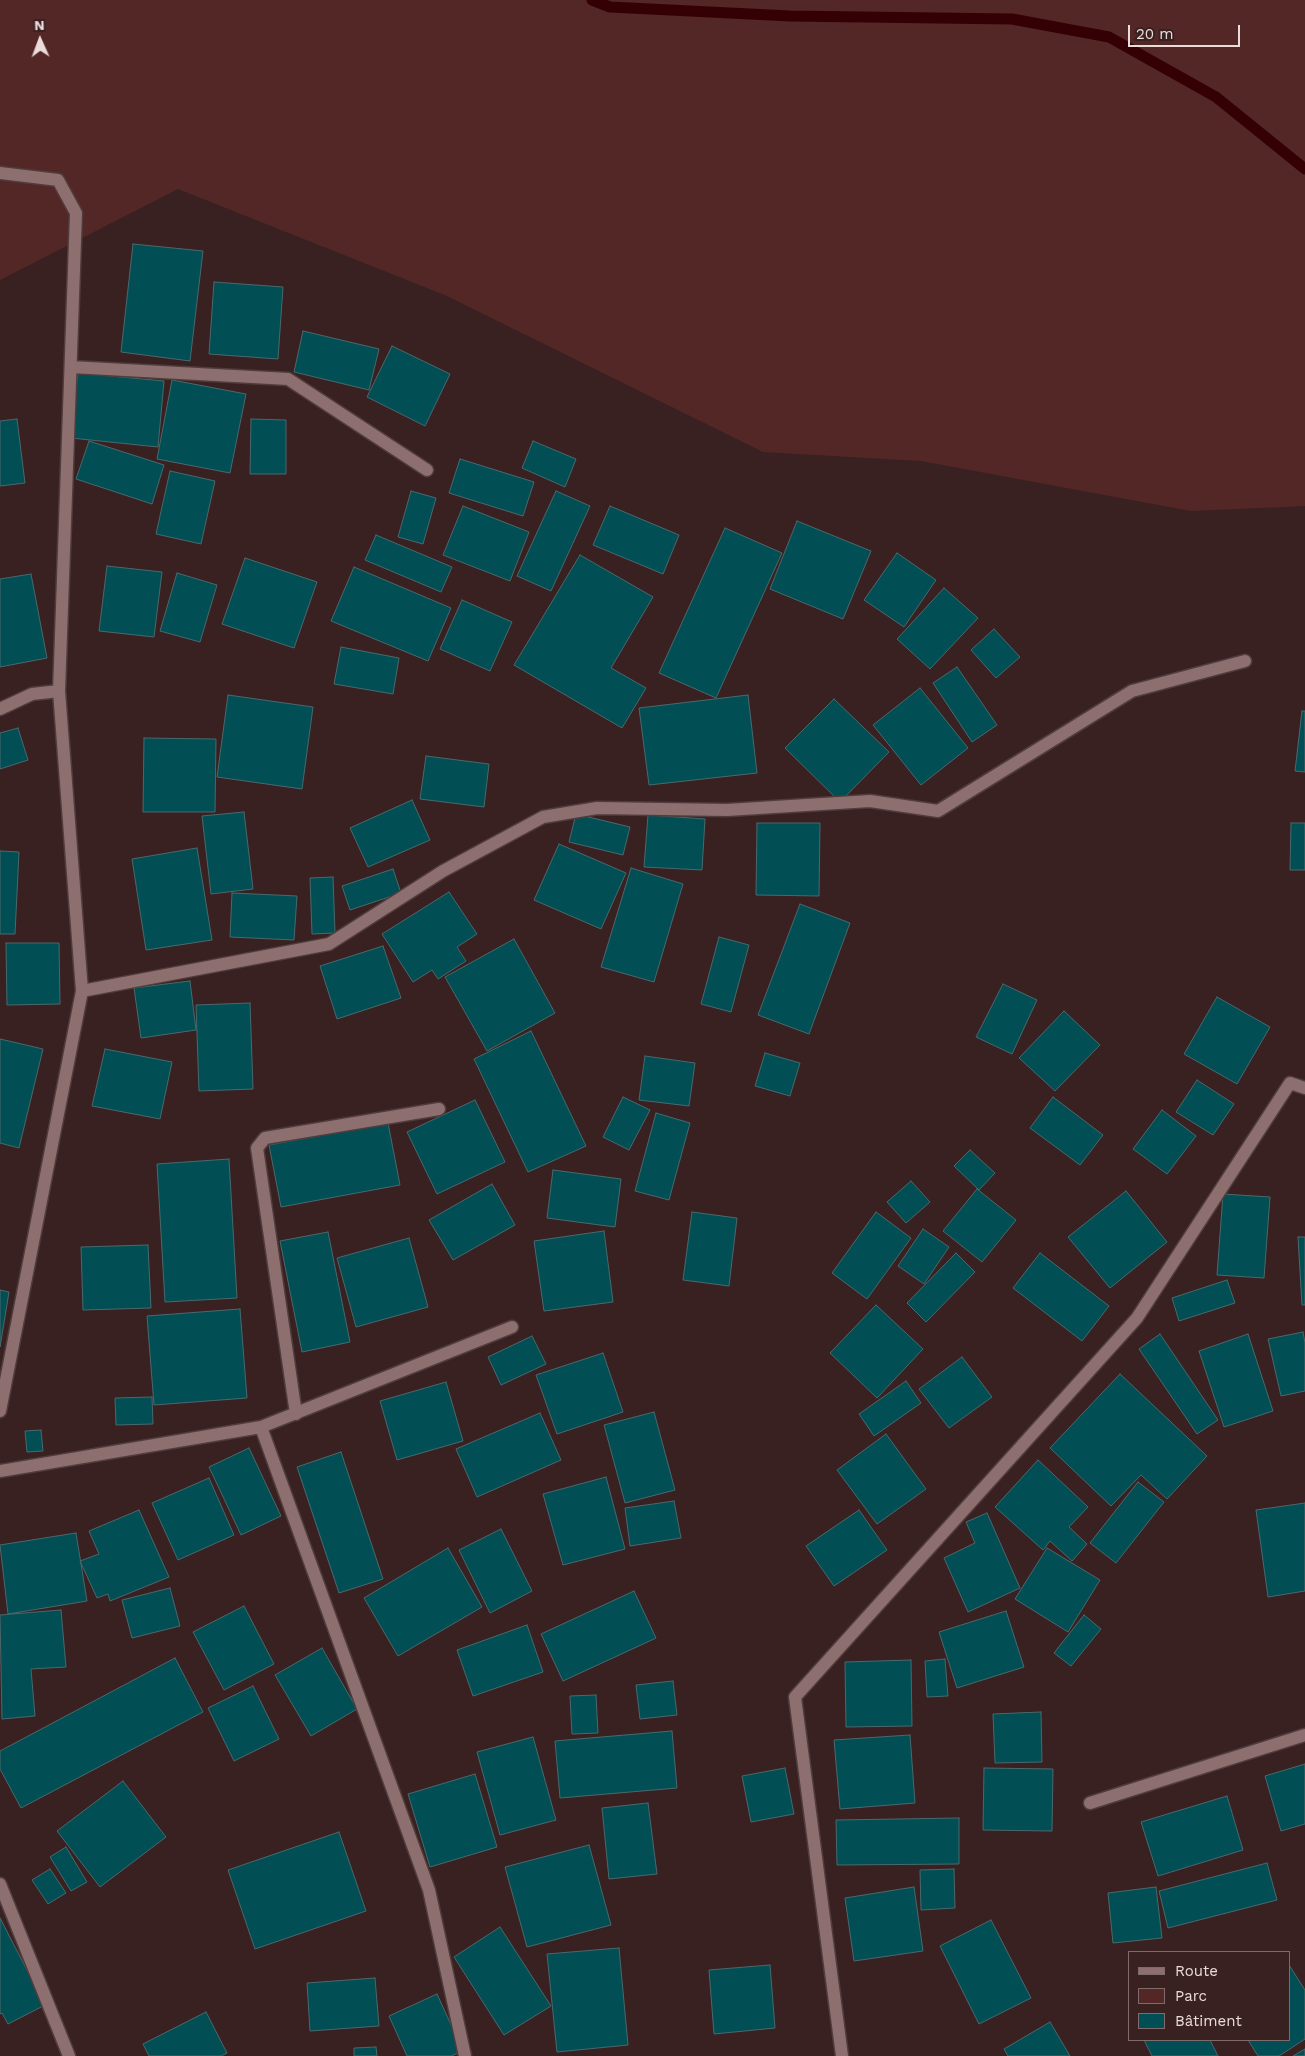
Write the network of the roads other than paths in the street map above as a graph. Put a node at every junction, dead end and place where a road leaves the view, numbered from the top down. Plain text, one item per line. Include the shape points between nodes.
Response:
1 (0, 173) edge
2 (71, 367) junction
3 (427, 470) dead end
4 (1245, 661) dead end
5 (59, 691) junction
6 (0, 709) edge
7 (82, 991) junction
8 (1305, 1088) edge
9 (438, 1109) dead end
10 (512, 1326) dead end
11 (0, 1411) edge
12 (296, 1414) junction
13 (261, 1427) junction
14 (0, 1472) edge
15 (1305, 1735) edge
16 (1090, 1803) dead end
17 (0, 1884) edge
18 (69, 2056) edge
19 (464, 2056) edge
20 (842, 2056) edge

1 - 2 street via 58,180 76,214
2 - 3 street via 288,380
2 - 5 street
4 - 7 street via 1132,691 938,811 870,800 727,810 597,808 543,817 442,871 329,944
5 - 6 street via 32,694
5 - 7 street
7 - 11 street
8 - 20 street via 1290,1083 1138,1318 795,1697
9 - 12 street via 265,1138 257,1148
10 - 12 street
12 - 13 street
13 - 14 street
13 - 19 street via 429,1890
15 - 16 street
17 - 18 street

